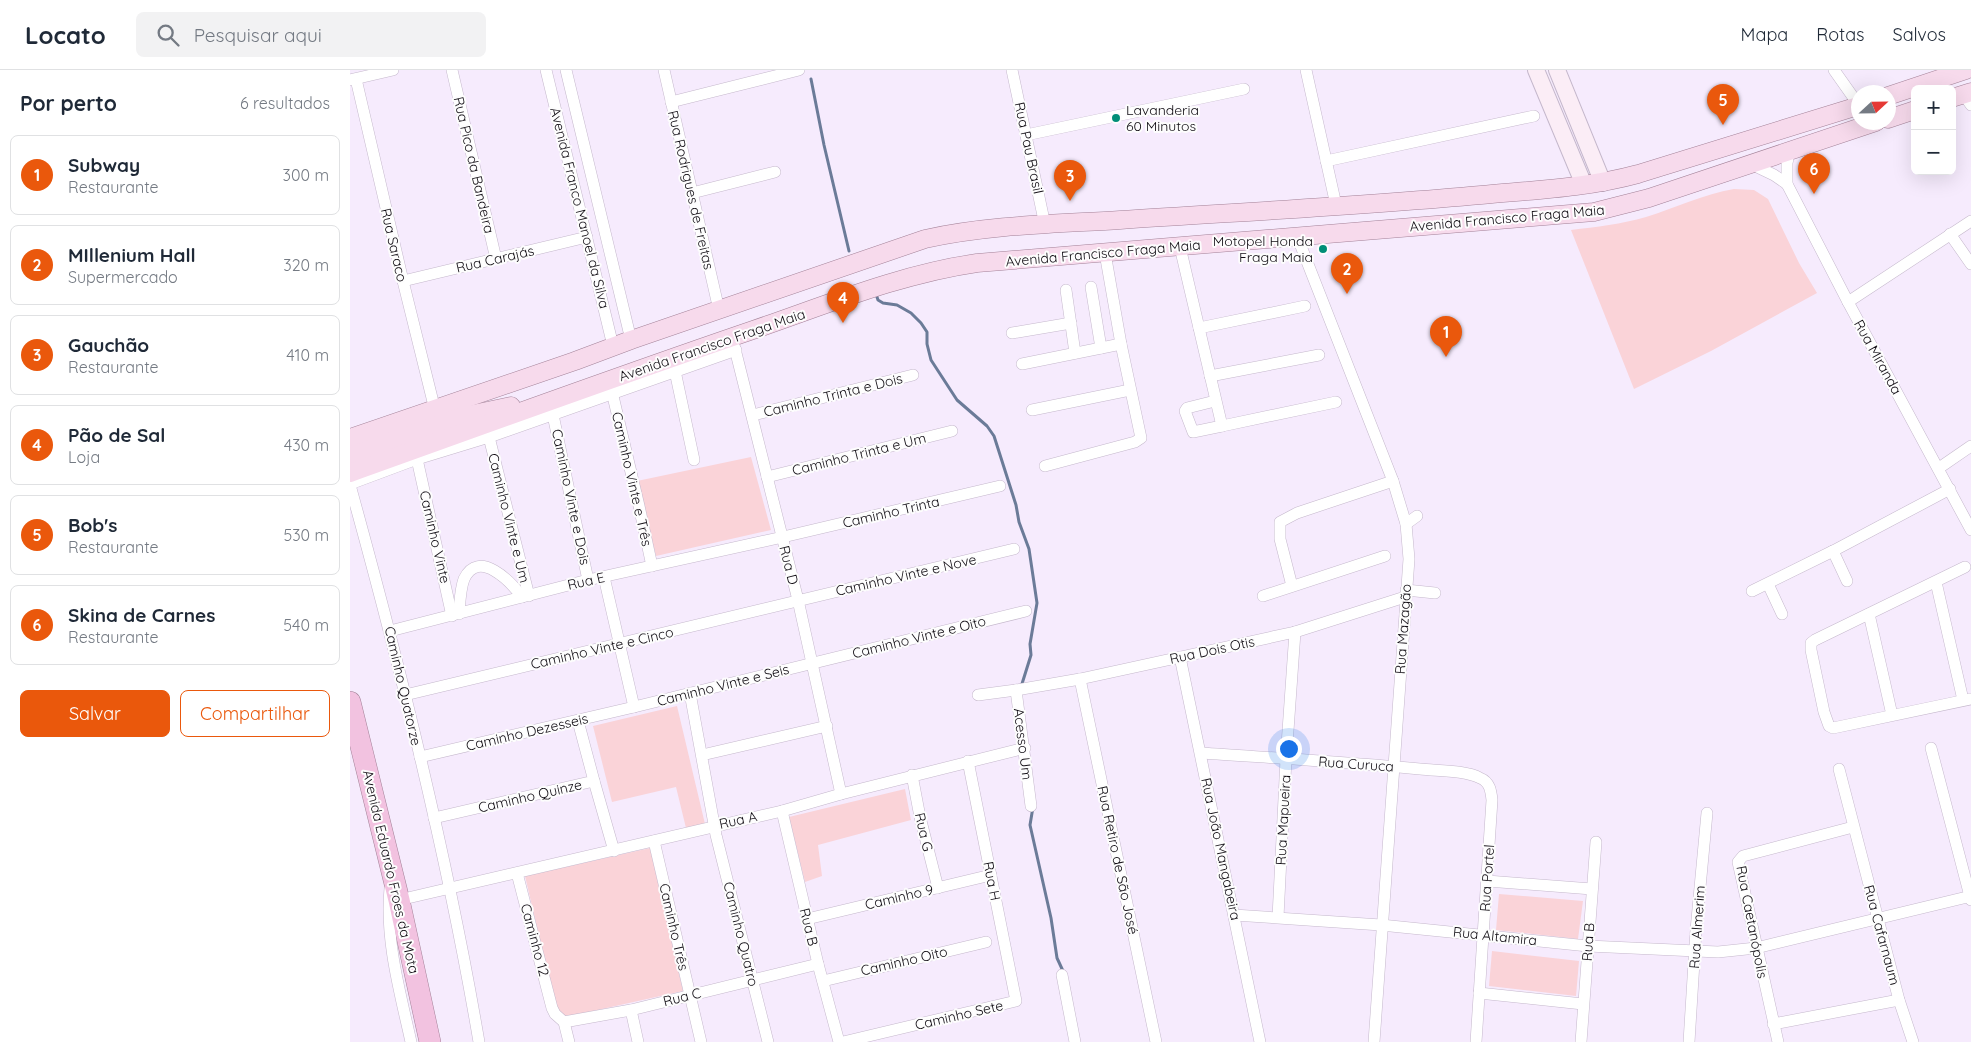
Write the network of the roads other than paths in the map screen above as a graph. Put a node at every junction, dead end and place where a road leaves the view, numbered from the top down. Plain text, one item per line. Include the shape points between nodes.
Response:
1 (393, 70) edge
2 (452, 70) edge
3 (546, 70) edge
4 (566, 70) edge
5 (664, 70) edge
6 (799, 70) edge
7 (1012, 70) edge
8 (1306, 70) edge
9 (1536, 70) edge
10 (1557, 70) edge
11 (1834, 70) edge
12 (1966, 70) edge
13 (1945, 73) edge
14 (353, 80) edge
15 (1244, 89) dead end
16 (1896, 93) edge
17 (1851, 95) edge
18 (671, 102) junction
19 (1851, 107) edge
20 (1911, 111) edge
21 (1534, 116) dead end
22 (1896, 116) edge
23 (1851, 130) edge
24 (1026, 135) junction
25 (1790, 150) junction
26 (1326, 161) junction
27 (1751, 164) junction
28 (775, 172) dead end
29 (1603, 183) junction
30 (1787, 184) junction
31 (1584, 185) junction
32 (692, 193) junction
33 (1480, 195) junction
34 (1427, 200) junction
35 (1336, 205) junction
36 (1971, 221) edge
37 (1481, 222) junction
38 (1045, 225) junction
39 (1440, 225) junction
40 (1950, 234) junction
41 (1297, 236) junction
42 (587, 237) junction
43 (1180, 247) junction
44 (1105, 253) junction
45 (496, 259) junction
46 (1971, 264) edge
47 (403, 281) junction
48 (1091, 287) dead end
49 (1066, 290) dead end
50 (1848, 302) junction
51 (1305, 306) dead end
52 (719, 310) junction
53 (1071, 322) junction
54 (1199, 328) junction
55 (1012, 333) dead end
56 (631, 340) junction
57 (734, 343) junction
58 (1121, 344) junction
59 (613, 346) junction
60 (1100, 348) junction
61 (1075, 353) junction
62 (1319, 355) dead end
63 (575, 361) junction
64 (1022, 364) dead end
65 (675, 371) junction
66 (913, 375) dead end
67 (1210, 376) junction
68 (1130, 390) junction
69 (577, 392) junction
70 (612, 392) junction
71 (1215, 401) junction
72 (1336, 402) dead end
73 (435, 410) junction
74 (1032, 410) dead end
75 (753, 414) junction
76 (553, 415) junction
77 (460, 418) junction
78 (1222, 426) junction
79 (952, 431) dead end
80 (489, 437) junction
81 (350, 438) edge
82 (1971, 446) edge
83 (350, 456) edge
84 (418, 459) junction
85 (694, 460) dead end
86 (1045, 466) dead end
87 (1939, 468) junction
88 (350, 473) edge
89 (767, 477) junction
90 (1393, 481) junction
91 (350, 485) edge
92 (1000, 486) dead end
93 (1950, 489) junction
94 (1417, 516) dead end
95 (1406, 524) junction
96 (1971, 530) edge
97 (782, 538) junction
98 (1014, 549) dead end
99 (1834, 551) junction
100 (1385, 556) dead end
101 (652, 566) junction
102 (1965, 567) dead end
103 (604, 577) junction
104 (588, 580) junction
105 (1847, 581) dead end
106 (1936, 582) junction
107 (1768, 584) junction
108 (1292, 586) junction
109 (1752, 591) dead end
110 (1406, 593) junction
111 (1435, 593) dead end
112 (526, 596) junction
113 (1263, 596) dead end
114 (798, 600) junction
115 (1026, 611) dead end
116 (1782, 614) dead end
117 (1869, 614) junction
118 (456, 615) junction
119 (390, 631) junction
120 (1295, 632) junction
121 (619, 644) junction
122 (1180, 657) junction
123 (812, 663) junction
124 (1080, 679) junction
125 (1023, 689) junction
126 (690, 693) junction
127 (405, 695) junction
128 (978, 695) dead end
129 (1967, 700) edge
130 (350, 702) edge
131 (634, 707) junction
132 (1892, 714) junction
133 (578, 720) junction
134 (827, 726) junction
135 (1025, 748) junction
136 (1931, 748) dead end
137 (1201, 753) junction
138 (702, 755) junction
139 (420, 757) junction
140 (1286, 759) junction
141 (968, 762) junction
142 (1393, 767) junction
143 (1839, 769) dead end
144 (912, 776) junction
145 (1480, 778) joint
146 (594, 781) junction
147 (841, 794) junction
148 (1031, 806) dead end
149 (782, 811) junction
150 (1707, 813) dead end
151 (434, 818) junction
152 (715, 825) junction
153 (1853, 827) junction
154 (654, 841) junction
155 (1596, 842) dead end
156 (614, 850) junction
157 (392, 871) junction
158 (517, 873) junction
159 (991, 875) junction
160 (1487, 881) junction
161 (938, 888) junction
162 (450, 889) junction
163 (1592, 889) junction
164 (1971, 897) edge
165 (399, 900) junction
166 (1234, 915) junction
167 (1278, 918) junction
168 (807, 919) junction
169 (1878, 919) junction
170 (1381, 925) junction
171 (1483, 935) junction
172 (986, 942) dead end
173 (1588, 946) junction
174 (1756, 948) junction
175 (1695, 952) junction
176 (818, 964) junction
177 (1062, 976) dead end
178 (753, 980) junction
179 (822, 981) junction
180 (1479, 993) junction
181 (690, 995) junction
182 (1899, 1000) junction
183 (1016, 1001) joint
184 (1583, 1004) junction
185 (631, 1010) junction
186 (564, 1022) junction
187 (1773, 1024) junction
188 (410, 1042) edge
189 (430, 1042) edge
190 (478, 1042) edge
191 (569, 1042) edge
192 (638, 1042) edge
193 (701, 1042) edge
194 (768, 1042) edge
195 (839, 1042) edge
196 (843, 1042) edge
197 (1075, 1042) edge
198 (1156, 1042) edge
199 (1260, 1042) edge
200 (1374, 1042) edge
201 (1476, 1042) edge
202 (1580, 1042) edge
203 (1689, 1042) edge
204 (1778, 1042) edge
205 (1913, 1042) edge

1 - 14 street
2 - 45 street, Rua Pico da Bandeira
3 - 42 street, Avenida Franco Manoel da Silva
4 - 56 street, Avenida Franco Manoel da Silva
5 - 18 street, Rua Rodrigues de Freitas
6 - 18 street
7 - 24 street, Rua Pau Brasil
8 - 26 street
9 - 31 street
10 - 29 street
11 - 17 street
12 - 13 main road
13 - 16 main road
14 - 47 street, Rua Saraco
15 - 24 street
18 - 32 street, Rua Rodrigues de Freitas
19 - 29 main road, Avenida Francisco Fraga Maia
20 - 22 main road
21 - 26 street
23 - 25 main road, Avenida Francisco Fraga Maia
24 - 38 street, Rua Pau Brasil
25 - 27 main road, Avenida Francisco Fraga Maia
25 - 30 street, Rua Miranda
26 - 35 street
27 - 30 street
27 - 37 main road, Avenida Francisco Fraga Maia via 1616,207
28 - 32 street
29 - 31 main road, Avenida Francisco Fraga Maia
30 - 50 street, Rua Miranda
31 - 33 main road, Avenida Francisco Fraga Maia
32 - 52 street, Rua Rodrigues de Freitas
33 - 34 main road, Avenida Francisco Fraga Maia
33 - 37 main road via 1462,202 1455,211 1464,219
34 - 35 main road, Avenida Francisco Fraga Maia
34 - 39 main road via 1446,206 1452,212 1451,219
35 - 38 main road, Avenida Francisco Fraga Maia
36 - 40 street
37 - 39 main road, Avenida Francisco Fraga Maia
38 - 52 main road, Avenida Francisco Fraga Maia via 951,233 924,239
39 - 41 main road, Avenida Francisco Fraga Maia
40 - 46 street
40 - 50 street
41 - 43 main road, Avenida Francisco Fraga Maia
41 - 90 street, Rua Mazagão
42 - 45 street, Rua Carajás
42 - 59 street, Avenida Franco Manoel da Silva
43 - 44 main road, Avenida Francisco Fraga Maia
43 - 54 street
44 - 57 main road, Avenida Francisco Fraga Maia via 946,267 890,283
44 - 58 street
45 - 47 street, Rua Carajás
47 - 73 street, Rua Saraco
48 - 60 street
49 - 53 street
50 - 87 street, Rua Miranda
51 - 54 street
52 - 56 main road, Avenida Francisco Fraga Maia
53 - 55 street
53 - 61 street
54 - 67 street
56 - 59 main road, Avenida Francisco Fraga Maia
57 - 65 street
57 - 69 main road, Avenida Francisco Fraga Maia
57 - 75 street, Rua D
58 - 60 street
58 - 68 street
59 - 63 main road, Avenida Francisco Fraga Maia
60 - 61 street
61 - 64 street
62 - 67 street
63 - 73 main road, Avenida Francisco Fraga Maia
63 - 77 main road
65 - 70 street
65 - 85 street
66 - 75 street, Caminho Trinta e Dois
67 - 71 street
68 - 74 street
68 - 86 street via 1141,436 1139,440
69 - 77 main road
69 - 88 main road, Avenida Francisco Fraga Maia
70 - 76 street
70 - 101 street, Caminho Vinte e Três
71 - 78 street
71 - 78 street via 1185,411 1193,432
72 - 78 street
73 - 81 main road, Avenida Francisco Fraga Maia
75 - 89 street, Rua D
76 - 80 street
76 - 104 street, Caminho Vinte e Dois
77 - 83 main road
79 - 89 street, Caminho Trinta e Um
80 - 84 street, Caminho Vinte e Um
80 - 112 street, Caminho Vinte e Um
82 - 87 street
84 - 91 street, Caminho Vinte e Um
84 - 118 street, Caminho Vinte
87 - 93 street, Rua Miranda
89 - 97 street, Rua D
90 - 95 street, Rua Mazagão
90 - 108 street via 1297,513 1280,522 1280,539
91 - 119 street, Caminho Quatorze
92 - 97 street, Caminho Trinta
93 - 96 street, Rua Miranda
93 - 99 street
94 - 95 street
95 - 110 street, Rua Mazagão via 1412,559
97 - 101 street, Rua E
97 - 114 street, Rua D
98 - 114 street, Caminho Vinte e Nove
99 - 105 street
99 - 107 street
100 - 108 street
101 - 103 street, Rua E
102 - 106 street
103 - 104 street, Rua E
103 - 121 street
104 - 112 street, Rua E
106 - 117 street
106 - 129 street
107 - 109 street
107 - 116 street
108 - 113 street
110 - 111 street
110 - 120 street, Rua Dois Otis
110 - 142 street, Rua Mazagão
112 - 118 street, Rua E
112 - 118 street via 492,569 474,568 463,581
114 - 121 street, Caminho Vinte e Cinco
114 - 123 street, Rua D
115 - 123 street, Caminho Vinte e Oito
117 - 132 street
117 - 132 street via 1812,643 1824,712 1830,726 1837,728
118 - 119 street, Rua E
119 - 127 street, Caminho Quatorze
120 - 122 street, Rua Dois Otis
120 - 140 street, Rua Mapueira
121 - 127 street, Caminho Vinte e Cinco
121 - 131 street
122 - 124 street, Rua Dois Otis
122 - 137 street, Rua João Mangabeira
123 - 126 street, Caminho Vinte e Seis
123 - 134 street, Rua D
124 - 125 street, Rua Dois Otis
124 - 198 street, Rua Retiro de São José
125 - 128 street, Acesso Um
125 - 135 street, Acesso Um
126 - 131 street, Caminho Vinte e Seis
126 - 138 street, Caminho Quatro
127 - 139 street, Caminho Quatorze
129 - 132 street
130 - 157 highway, Avenida Eduardo Froes da Mota
131 - 133 street, Caminho Dezesseis
133 - 139 street, Caminho Dezesseis
133 - 146 street, Caminho Quinze
134 - 138 street
134 - 147 street, Rua D
135 - 141 street, Rua A
135 - 148 street, Acesso Um
136 - 164 street
137 - 140 street, Rua Curuca
137 - 166 street, Rua João Mangabeira
138 - 152 street, Caminho Quatro
139 - 151 street, Caminho Quatorze
140 - 142 street, Rua Curuca
140 - 167 street, Rua Mapueira
141 - 144 street, Rua A
141 - 159 street, Rua H
142 - 145 street, Rua Curuca
142 - 170 street, Rua Mazagão
143 - 153 street, Rua Cafarnaum
144 - 147 street, Rua A
144 - 161 street, Rua G
145 - 160 street, Rua Portel via 1491,790 1492,800
146 - 151 street, Caminho Quinze
146 - 156 street
147 - 149 street, Rua A
149 - 152 street, Rua A
149 - 168 street, Rua B
150 - 175 street, Rua Almerim
151 - 162 street, Caminho Quatorze
152 - 154 street, Rua A
152 - 178 street, Caminho Quatro
153 - 169 street, Rua Cafarnaum
153 - 174 street, Rua Caetanópolis via 1739,858
154 - 156 street, Rua A
154 - 181 street, Caminho Três
155 - 163 street, Rua B
156 - 158 street, Rua A
157 - 165 highway, Avenida Eduardo Froes da Mota
157 - 188 street via 388,904 392,958
158 - 162 street, Rua A
158 - 186 street, Caminho 12 via 552,1008
159 - 161 street, Caminho 9
159 - 183 street, Rua H
160 - 163 street
160 - 171 street, Rua Portel
161 - 168 street, Caminho 9
162 - 165 street, Rua A
162 - 190 street, Caminho Quatorze
163 - 173 street, Rua B
164 - 169 street, Rua Altamira
165 - 189 highway, Avenida Eduardo Froes da Mota
166 - 167 street, Rua Altamira
166 - 199 street, Rua João Mangabeira
167 - 170 street, Rua Altamira
168 - 176 street, Rua B
169 - 174 street, Rua Altamira
169 - 182 street, Rua Cafarnaum
170 - 171 street, Rua Altamira
170 - 200 street, Rua Mazagão
171 - 173 street, Rua Altamira
171 - 180 street, Rua Portel
172 - 179 street, Caminho Oito
173 - 175 street, Rua Altamira
173 - 184 street, Rua B
174 - 175 street, Rua Altamira
174 - 187 street, Rua Caetanópolis
175 - 203 street, Rua Almerim
176 - 178 street, Rua C
176 - 179 street, Rua B
177 - 197 street
178 - 181 street, Rua C
178 - 194 street, Caminho Quatro
179 - 195 street, Rua B
180 - 184 street
180 - 201 street, Rua Portel
181 - 185 street, Rua C
181 - 193 street, Caminho Três
182 - 187 street
182 - 205 street, Rua Cafarnaum
183 - 196 street, Caminho Sete
184 - 202 street, Rua B
185 - 186 street, Rua C
185 - 192 street
186 - 191 street
187 - 204 street, Rua Caetanópolis

